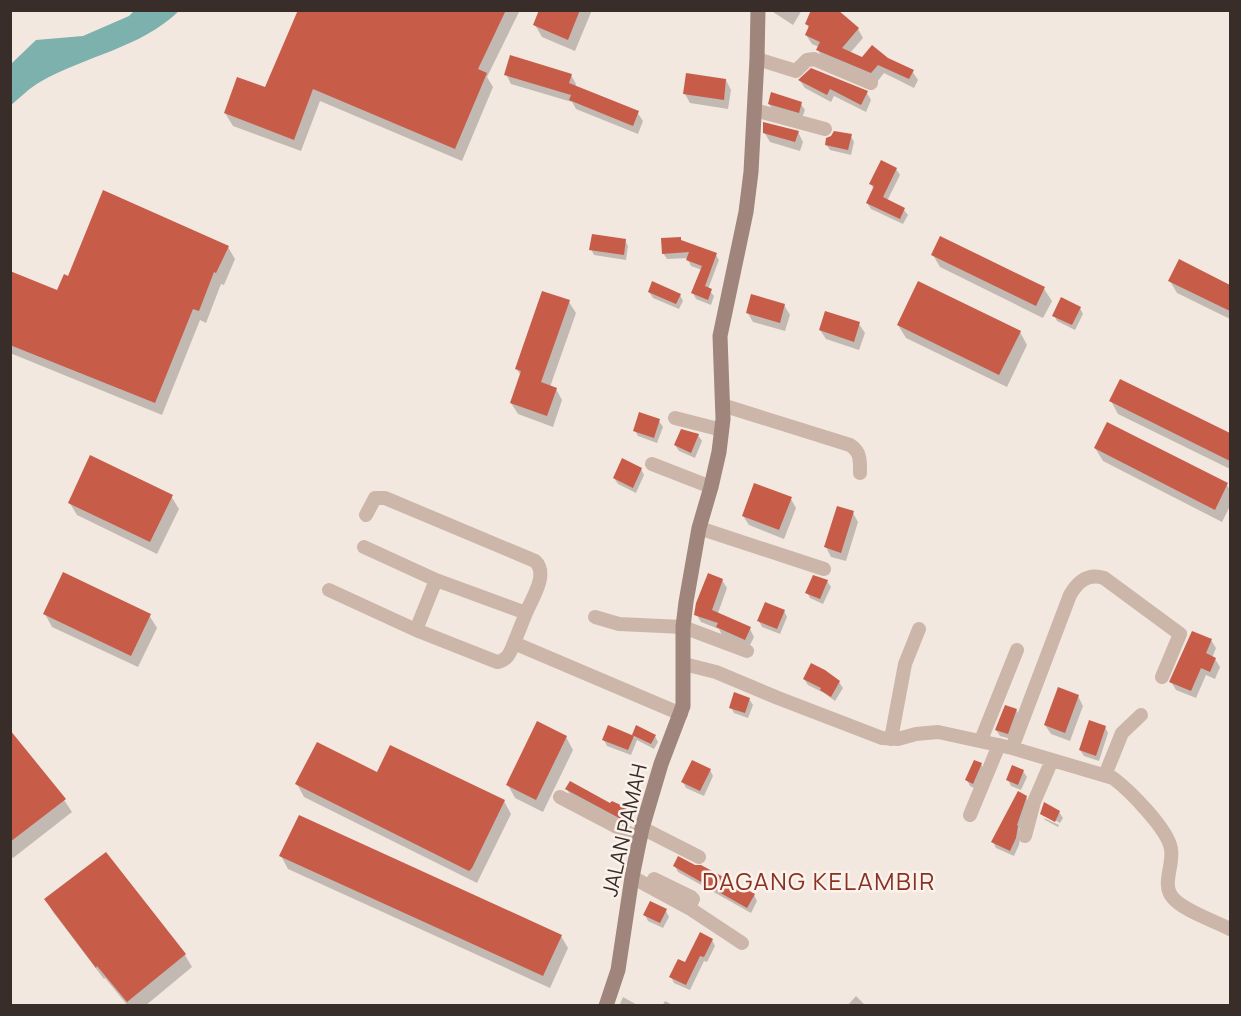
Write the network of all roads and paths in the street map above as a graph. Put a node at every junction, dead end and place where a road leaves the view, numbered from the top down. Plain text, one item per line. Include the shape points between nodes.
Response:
1 (758, 10) edge
2 (757, 59) junction
3 (871, 83) dead end
4 (754, 110) junction
5 (825, 129) dead end
6 (722, 405) junction
7 (675, 418) dead end
8 (722, 429) junction
9 (652, 464) dead end
10 (860, 474) dead end
11 (711, 487) junction
12 (366, 514) dead end
13 (699, 528) junction
14 (364, 548) dead end
15 (824, 568) dead end
16 (436, 580) junction
17 (329, 590) dead end
18 (526, 613) junction
19 (595, 617) dead end
20 (683, 627) junction
21 (920, 629) dead end
22 (416, 630) junction
23 (514, 643) junction
24 (1017, 650) dead end
25 (747, 651) dead end
26 (684, 664) junction
27 (1162, 677) dead end
28 (681, 714) junction
29 (1140, 715) dead end
30 (891, 739) junction
31 (981, 740) junction
32 (1006, 746) junction
33 (1052, 760) junction
34 (1105, 775) junction
35 (560, 797) dead end
36 (970, 815) dead end
37 (641, 833) junction
38 (1025, 836) dead end
39 (699, 857) dead end
40 (633, 873) junction
41 (1230, 929) edge
42 (742, 943) dead end
43 (606, 1005) edge

1 - 2 street, JALAN PAMAH
2 - 3 street via 796,71 807,60 814,59
2 - 4 street, JALAN PAMAH
4 - 5 street
4 - 6 street, JALAN PAMAH via 749,192 720,336
6 - 8 street, JALAN PAMAH
6 - 10 street via 850,445 860,456
7 - 8 street
8 - 11 street, JALAN PAMAH
9 - 11 street
11 - 13 street, JALAN PAMAH
12 - 18 street via 375,498 385,498 535,561 542,573
13 - 15 street
13 - 20 street, JALAN PAMAH
14 - 16 street
16 - 18 street
16 - 22 street
17 - 22 street
18 - 23 street
19 - 20 street via 619,624
20 - 25 street
20 - 26 street, JALAN PAMAH
21 - 30 street via 905,664
22 - 23 street via 497,662 508,656
23 - 28 street
24 - 31 street
26 - 28 street, JALAN PAMAH
26 - 30 street via 716,672
27 - 32 street via 1180,634 1104,578 1089,576 1070,595
28 - 37 street, JALAN PAMAH via 661,764
29 - 34 street via 1122,733
30 - 31 street via 938,732
31 - 32 street
32 - 33 street
32 - 36 street
33 - 34 street
33 - 38 street
34 - 41 street via 1125,787 1165,833 1171,849 1171,897
35 - 37 street
37 - 39 street
37 - 40 street, JALAN PAMAH
40 - 42 street
40 - 43 street, JALAN PAMAH via 618,970

